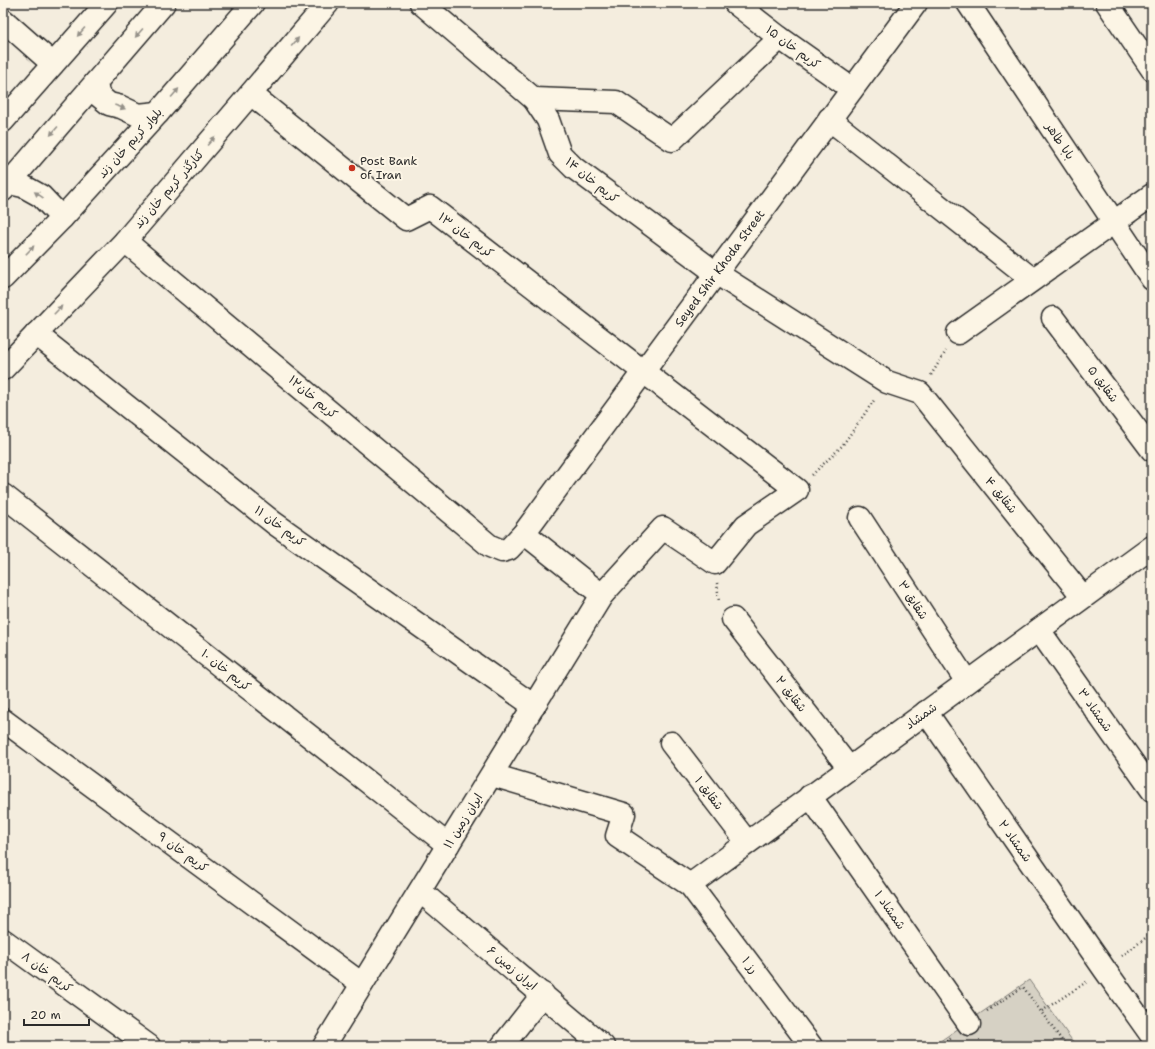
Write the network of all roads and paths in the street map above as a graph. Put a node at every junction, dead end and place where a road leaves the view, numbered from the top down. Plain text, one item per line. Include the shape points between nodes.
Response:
1 (107, 3) edge
2 (164, 3) edge
3 (253, 3) edge
4 (328, 3) edge
5 (421, 3) edge
6 (735, 3) edge
7 (916, 3) edge
8 (968, 3) edge
9 (1107, 3) edge
10 (3, 20) edge
11 (780, 38) junction
12 (53, 64) junction
13 (1152, 69) edge
14 (96, 82) junction
15 (852, 89) junction
16 (251, 94) junction
17 (534, 99) junction
18 (158, 113) junction
19 (829, 119) junction
20 (3, 120) edge
21 (6, 187) edge
22 (1152, 195) edge
23 (62, 218) junction
24 (1114, 222) junction
25 (125, 241) junction
26 (716, 273) junction
27 (3, 278) edge
28 (1032, 279) junction
29 (1152, 279) edge
30 (1053, 318) dead end
31 (958, 333) joint
32 (36, 334) junction
33 (3, 370) edge
34 (644, 371) junction
35 (887, 382) junction
36 (920, 393) junction
37 (1152, 450) edge
38 (798, 490) junction
39 (3, 495) edge
40 (860, 518) dead end
41 (524, 533) junction
42 (1152, 547) edge
43 (502, 551) joint
44 (715, 563) junction
45 (602, 596) junction
46 (1083, 597) junction
47 (733, 619) joint
48 (1039, 630) junction
49 (967, 682) junction
50 (534, 706) junction
51 (926, 712) junction
52 (3, 720) edge
53 (671, 743) dead end
54 (849, 768) junction
55 (492, 775) junction
56 (1152, 790) edge
57 (810, 796) junction
58 (747, 842) junction
59 (448, 845) junction
60 (690, 885) junction
61 (420, 891) junction
62 (1152, 898) edge
63 (1152, 908) edge
64 (3, 940) edge
65 (362, 984) junction
66 (543, 994) junction
67 (969, 1024) junction
68 (1152, 1036) edge
69 (149, 1046) edge
70 (324, 1046) edge
71 (502, 1046) edge
72 (603, 1046) edge
73 (811, 1046) edge
74 (940, 1046) edge
75 (1066, 1046) edge

1 -> 12 street
2 -> 14 street
18 -> 3 street, بلوار کریم خان زند
16 -> 4 street, کنارگذر کریم خان زند
5 - 17 street, کریم خان ۱۴
6 - 11 street, کریم خان ۱۵
7 - 15 street, Seyed Shir Khoda Street
8 - 24 street, بابا طاهر
9 - 13 street
10 - 12 street
11 - 15 street, کریم خان ۱۵
11 - 17 street via 672,140 616,102
12 - 20 street
14 -> 18 street via 98,95 109,104 138,115
14 -> 21 street
15 - 19 street, Seyed Shir Khoda Street
25 -> 16 street, کنارگذر کریم خان زند
16 - 34 street, کریم خان ۱۳ via 406,219 430,207
17 - 26 street, کریم خان ۱۴ via 548,120 560,154 574,168
18 - 23 street, بلوار کریم خان زند
19 - 26 street, Seyed Shir Khoda Street
19 - 28 street
23 -> 21 street via 41,196 23,186
22 - 24 street
27 -> 23 street, بلوار کریم خان زند
24 - 28 street
24 - 29 street, بابا طاهر
32 -> 25 street, کنارگذر کریم خان زند
25 - 43 street, کریم خان۱۲ via 490,546
26 - 34 street, Seyed Shir Khoda Street
26 - 35 street, کریم خان ۱۴
28 - 31 street
30 - 37 street, شقایق ۵
31 - 36 path
32 - 33 street, کنارگذر کریم خان زند
32 - 50 street, کریم خان ۱۱ via 274,523
34 - 38 street
34 - 41 street, Seyed Shir Khoda Street
35 - 36 street, کریم خان ۱۴
35 - 38 path via 842,446
36 - 46 street, شقایق ۴
38 - 44 street via 746,525
39 - 59 street, کریم خان ۱۰
40 - 49 street, شقایق ۳
41 - 43 street, Seyed Shir Khoda Street via 509,549
41 - 45 street
42 - 46 street, شمشاد
44 - 45 street, ایران زمین ۱۱ via 663,528
44 - 47 path via 719,604
45 - 50 street, ایران زمین ۱۱
46 - 48 street, شمشاد
47 - 54 street, شقایق ۲
48 - 49 street, شمشاد
48 - 56 street, شمشاد ۳
49 - 51 street, شمشاد
50 - 55 street, ایران زمین ۱۱
51 - 54 street, شمشاد
51 - 68 street, شمشاد ۲
52 - 65 street, کریم خان ۹
53 - 58 street, شقایق ۱
54 - 57 street, شمشاد
55 - 59 street, ایران زمین ۱۱
55 - 60 street, رز ۱ via 624,814 617,836
57 - 58 street, شمشاد
57 - 67 street, شمشاد ۱
58 - 60 street, شمشاد
59 - 61 street, ایران زمین ۱۱
60 - 73 street, رز ۱
61 - 65 street, ایران زمین ۱۱
61 - 66 street, ایران زمین ۶
62 - 63 path via 1148,902
64 - 69 street, کریم خان ۸
65 - 70 street, ایران زمین ۱۱
66 - 71 street
66 - 72 street, ایران زمین ۶
67 - 74 path
67 - 75 path via 1023,987

